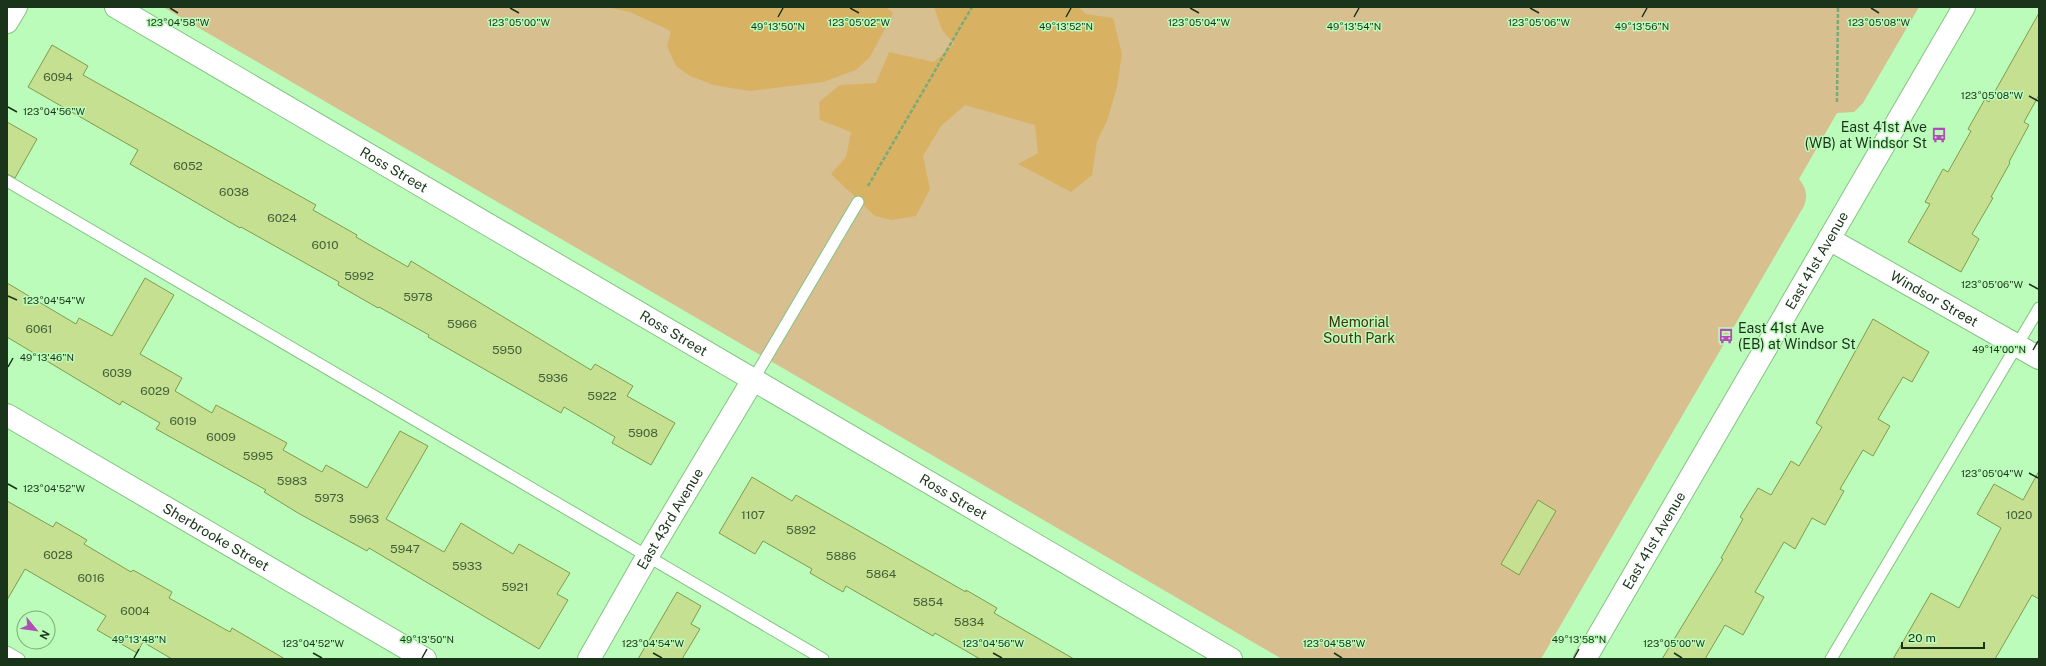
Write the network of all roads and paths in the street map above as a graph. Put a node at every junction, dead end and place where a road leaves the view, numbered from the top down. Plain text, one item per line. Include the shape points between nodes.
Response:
1 (16, 7) edge
2 (116, 7) edge
3 (972, 7) edge
4 (1838, 7) edge
5 (1964, 7) edge
6 (7, 22) edge
7 (1837, 102) dead end
8 (7, 181) edge
9 (858, 202) joint
10 (1829, 239) junction
11 (2039, 308) edge
12 (2017, 345) junction
13 (2039, 358) edge
14 (753, 380) junction
15 (7, 415) edge
16 (647, 556) junction
17 (7, 652) edge
18 (19, 659) edge
19 (425, 659) edge
20 (589, 659) edge
21 (823, 659) edge
22 (1231, 659) edge
23 (1585, 659) edge
24 (1831, 659) edge

1 - 6 street
2 - 14 street, Ross Street
3 - 9 path
4 - 7 path
5 - 10 street, East 41st Avenue
8 - 16 lane
9 - 14 lane
10 - 12 street, Windsor Street
10 - 23 street, East 41st Avenue
11 - 12 lane
12 - 13 street, Windsor Street
12 - 24 lane
14 - 16 street, East 43rd Avenue
14 - 22 street, Ross Street
15 - 19 street, Sherbrooke Street
16 - 20 street, East 43rd Avenue
16 - 21 lane
17 - 18 lane

